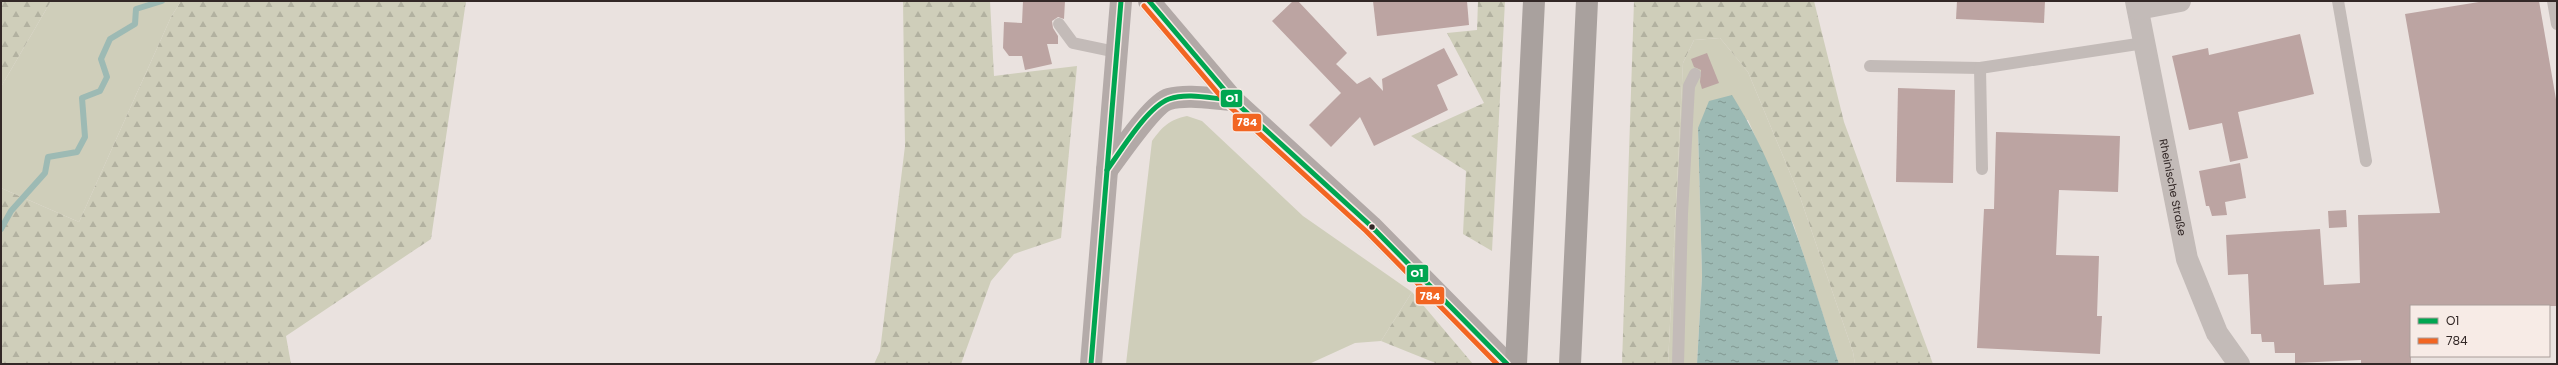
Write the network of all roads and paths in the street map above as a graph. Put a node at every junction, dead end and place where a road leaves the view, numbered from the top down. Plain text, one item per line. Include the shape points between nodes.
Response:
1 (1121, 1) edge
2 (1149, 1) edge
3 (1534, 1) edge
4 (1587, 1) edge
5 (2180, 1) edge
6 (2338, 1) edge
7 (2553, 1) edge
8 (2137, 5) edge
9 (1059, 24) dead end
10 (2557, 24) edge
11 (2144, 43) junction
12 (1116, 52) junction
13 (1870, 66) dead end
14 (1980, 68) junction
15 (1695, 74) dead end
16 (1233, 100) junction
17 (2366, 161) dead end
18 (1982, 169) dead end
19 (1107, 170) junction
20 (1091, 364) edge
21 (1508, 364) edge
22 (1516, 364) edge
23 (1570, 364) edge
24 (1678, 364) edge
25 (2239, 364) edge

1 - 12 main road
2 - 16 main road
3 - 22 highway
4 - 23 highway
5 - 8 street
6 - 17 lane
7 - 10 lane
8 - 11 street, Rheinische Straße
9 - 12 lane via 1073,43
11 - 14 lane
11 - 25 street, Rheinische Straße via 2187,259 2217,333
12 - 19 main road
13 - 14 lane
14 - 18 lane
15 - 24 lane via 1689,86 1682,206
16 - 19 main road via 1180,97 1167,99 1139,127
16 - 21 main road via 1371,226
19 - 20 main road

